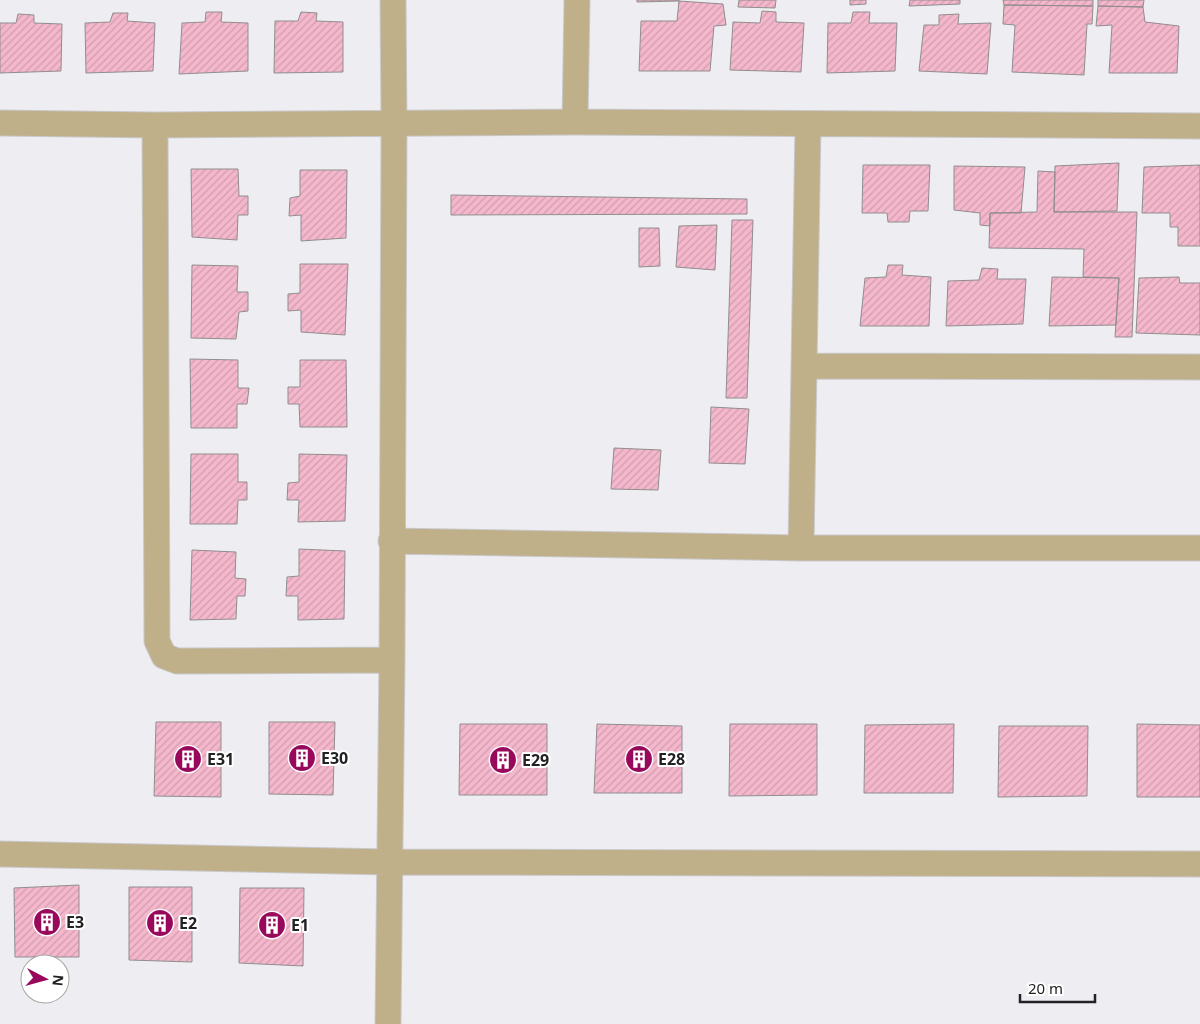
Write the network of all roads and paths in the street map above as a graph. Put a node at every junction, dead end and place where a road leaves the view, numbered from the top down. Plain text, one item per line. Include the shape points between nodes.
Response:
1 (393, 0) edge
2 (576, 0) edge
3 (394, 122) junction
4 (575, 122) junction
5 (0, 123) edge
6 (808, 124) junction
7 (155, 125) junction
8 (1200, 126) edge
9 (804, 366) junction
10 (1200, 367) edge
11 (391, 541) junction
12 (801, 548) junction
13 (1200, 548) edge
14 (392, 660) junction
15 (0, 854) edge
16 (389, 862) junction
17 (1200, 864) edge
18 (388, 1024) edge

1 - 3 street
2 - 4 street
3 - 4 street
3 - 7 street
3 - 11 street
4 - 6 street
5 - 7 street
6 - 8 street
6 - 9 street
7 - 14 street via 157,641 164,656 177,661
9 - 10 street
9 - 12 street
11 - 12 street
11 - 14 street
12 - 13 street
14 - 16 street
15 - 16 street
16 - 17 street
16 - 18 street

